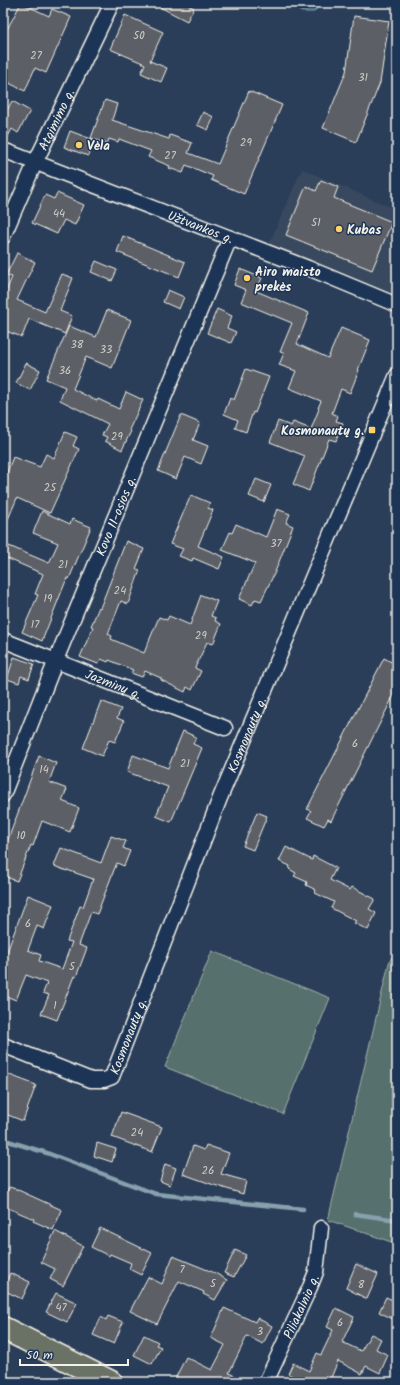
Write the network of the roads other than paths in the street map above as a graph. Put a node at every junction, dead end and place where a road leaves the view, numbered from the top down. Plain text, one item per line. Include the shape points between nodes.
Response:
1 (112, 3) edge
2 (3, 150) edge
3 (36, 163) junction
4 (3, 237) edge
5 (230, 238) junction
6 (397, 305) edge
7 (397, 375) edge
8 (3, 640) edge
9 (56, 660) junction
10 (225, 728) dead end
11 (3, 795) edge
12 (3, 1045) edge
13 (321, 1228) dead end
14 (3, 1328) edge
15 (111, 1382) edge
16 (266, 1382) edge

1 - 3 street, Atgimimo g.
2 - 3 street, Užtvankos g.
3 - 4 street, Atgimimo g.
3 - 5 street, Užtvankos g.
5 - 6 street, Užtvankos g.
5 - 9 street, Kovo 11-osios g.
7 - 12 street, Kosmonautų g. via 220,798 112,1077 91,1080
8 - 9 street, Jazminų g.
9 - 10 street, Jazminų g.
9 - 11 street, Kovo 11-osios g.
13 - 16 street, Piliakalnio g. via 316,1272
14 - 15 highway

